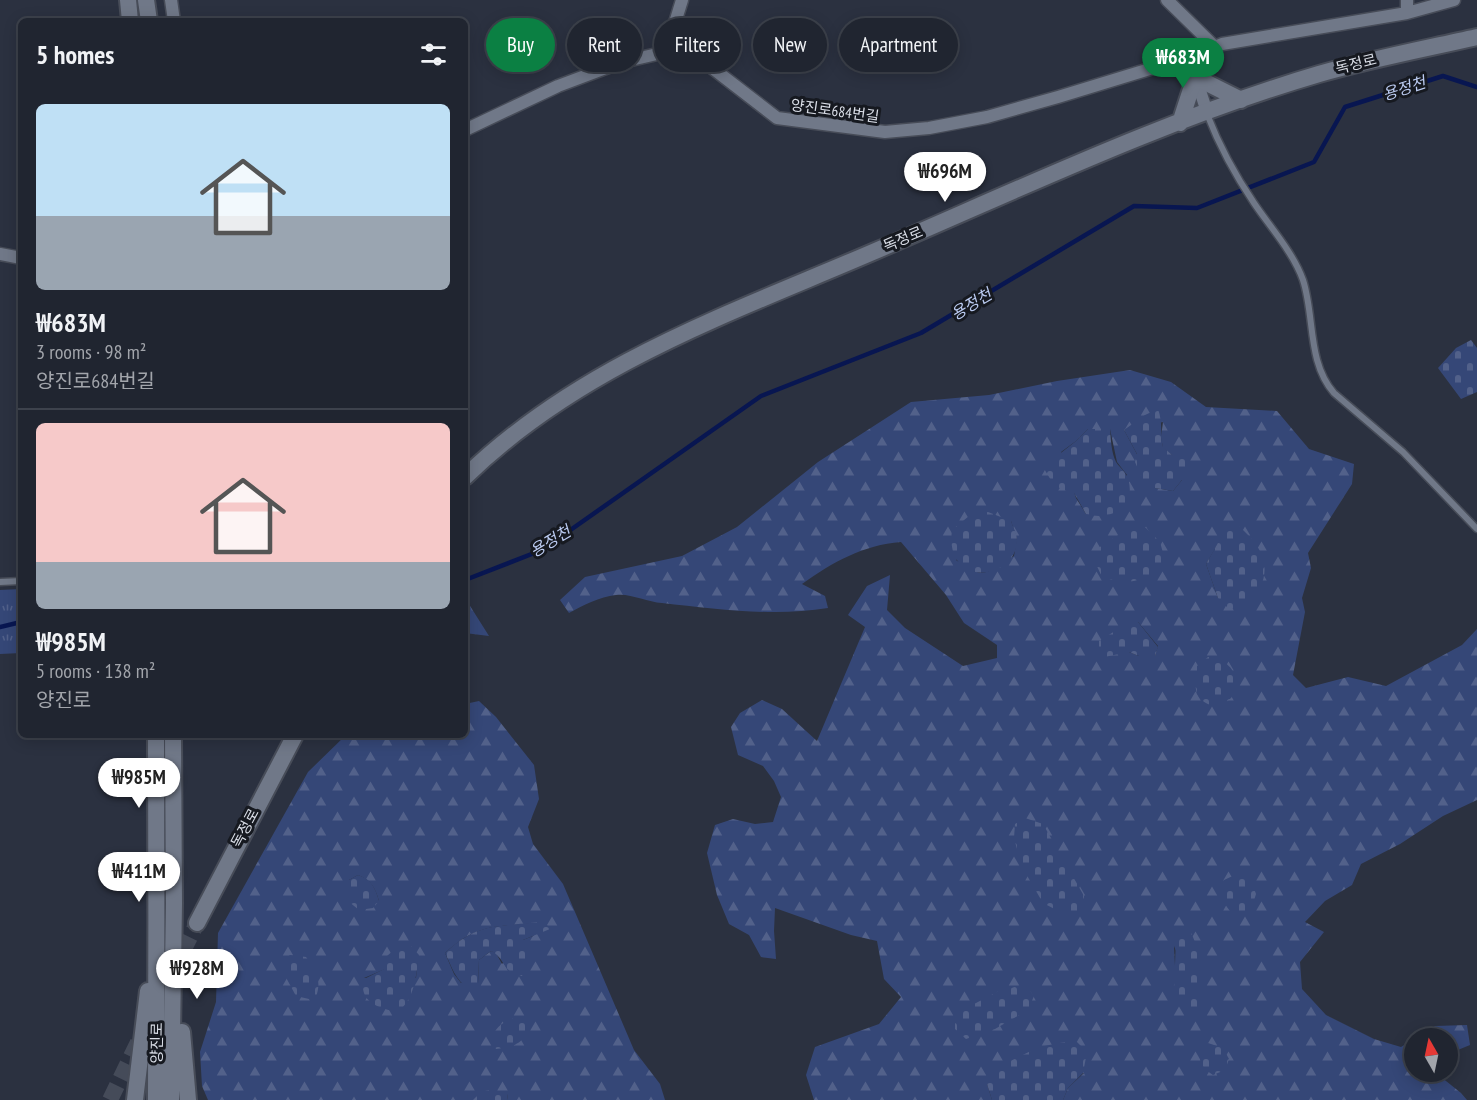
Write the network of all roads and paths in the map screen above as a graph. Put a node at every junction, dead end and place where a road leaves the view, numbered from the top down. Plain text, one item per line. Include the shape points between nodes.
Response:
1 (128, 0) edge
2 (146, 0) edge
3 (171, 0) edge
4 (682, 0) edge
5 (1167, 0) edge
6 (1454, 0) edge
7 (1407, 6) edge
8 (130, 18) edge
9 (148, 18) edge
10 (174, 18) edge
11 (676, 18) edge
12 (1477, 37) edge
13 (1214, 46) junction
14 (654, 55) edge
15 (1189, 57) junction
16 (716, 72) edge
17 (1195, 76) junction
18 (1241, 100) junction
19 (1207, 112) junction
20 (1180, 123) junction
21 (468, 129) edge
22 (0, 254) edge
23 (18, 257) edge
24 (468, 474) edge
25 (1477, 529) edge
26 (18, 581) edge
27 (0, 582) edge
28 (156, 738) edge
29 (173, 738) edge
30 (293, 738) edge
31 (174, 903) junction
32 (157, 921) junction
33 (197, 923) tunnel mouth
34 (135, 1100) edge
35 (156, 1100) edge
36 (171, 1100) edge
37 (188, 1100) edge

1 - 8 street
2 - 9 street
3 - 10 street
4 - 11 street
5 - 13 street
6 - 7 street, 양진로684번길
7 - 13 street, 양진로684번길
12 - 18 street, 독정로 via 1353,64
13 - 15 street, 양진로684번길
14 - 21 street via 558,86
15 - 16 street, 양진로684번길 via 987,117 885,132 777,118
15 - 17 street
17 - 18 street
17 - 19 street
17 - 20 street
18 - 19 street, 독정로
19 - 20 street, 독정로
19 - 25 lane via 1218,142 1252,200 1295,262 1324,382 1403,452
20 - 24 street, 독정로 via 631,358 547,408
22 - 23 street
26 - 27 lane
28 - 32 street, 양진로
29 - 31 street, 양진로
30 - 33 street, 독정로
31 - 36 street, 양진로
31 - 37 street
32 - 34 street
32 - 35 street, 양진로

